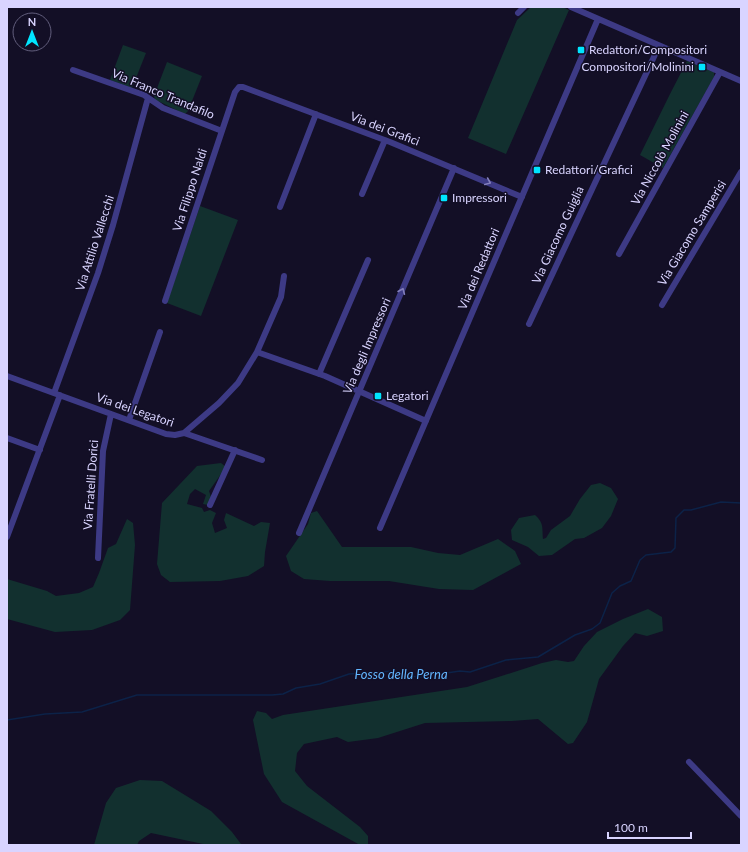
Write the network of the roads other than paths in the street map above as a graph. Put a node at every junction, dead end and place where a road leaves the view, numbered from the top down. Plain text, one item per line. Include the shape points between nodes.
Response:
1 (524, 7) edge
2 (571, 7) edge
3 (518, 13) dead end
4 (598, 19) junction
5 (659, 46) junction
6 (73, 70) dead end
7 (720, 72) junction
8 (741, 80) edge
9 (238, 87) joint
10 (148, 98) junction
11 (316, 114) junction
12 (222, 130) junction
13 (385, 140) junction
14 (454, 168) junction
15 (741, 172) edge
16 (362, 194) dead end
17 (522, 197) junction
18 (280, 207) dead end
19 (619, 254) dead end
20 (368, 260) dead end
21 (284, 276) dead end
22 (165, 301) dead end
23 (662, 304) dead end
24 (529, 324) dead end
25 (160, 332) dead end
26 (257, 352) junction
27 (319, 374) junction
28 (7, 376) edge
29 (359, 391) junction
30 (57, 394) junction
31 (111, 414) junction
32 (129, 420) junction
33 (426, 421) junction
34 (184, 433) junction
35 (7, 438) edge
36 (40, 450) junction
37 (235, 450) junction
38 (262, 460) dead end
39 (210, 506) dead end
40 (380, 528) dead end
41 (299, 533) dead end
42 (7, 537) edge
43 (98, 558) dead end
44 (689, 762) dead end
45 (741, 816) edge

1 - 3 street
2 - 4 street
4 - 5 street
4 - 17 street, Via dei Redattori
5 - 7 street
5 - 24 street, Via Giacomo Guiglia
6 - 10 street, Via Franco Trandafilo
7 - 8 street
7 - 19 street, Via Niccolò Molinini
9 - 11 street, Via dei Grafici
9 - 12 street, Via Filippo Naldi
10 - 12 street, Via Franco Trandafilo via 163,108
10 - 30 street, Via Attilio Vallecchi via 113,225
11 - 13 street, Via dei Grafici
11 - 18 street
12 - 22 street, Via Filippo Naldi
13 - 14 street, Via dei Grafici
13 - 16 street
14 -> 17 street, Via dei Grafici
29 -> 14 street, Via degli Impressori
15 - 23 street, Via Giacomo Samperisi
17 - 33 street, Via dei Redattori
20 - 27 street
21 - 26 street, Via dei Legatori via 280,300
25 - 32 street
26 - 27 street
26 - 34 street, Via dei Legatori via 229,393
27 - 29 street
28 - 30 street, Via dei Legatori
29 - 33 street
29 - 41 street, Via degli Impressori
30 - 31 street, Via dei Legatori
30 - 36 street, Via Attilio Vallecchi
31 - 32 street, Via dei Legatori
31 - 43 street, Via Fratelli Dorici via 103,451
32 - 34 street, Via dei Legatori via 168,435
33 - 40 street, Via dei Redattori
34 - 37 street
35 - 36 street
36 - 42 street, Via Attilio Vallecchi
37 - 38 street
37 - 39 street
44 - 45 street

